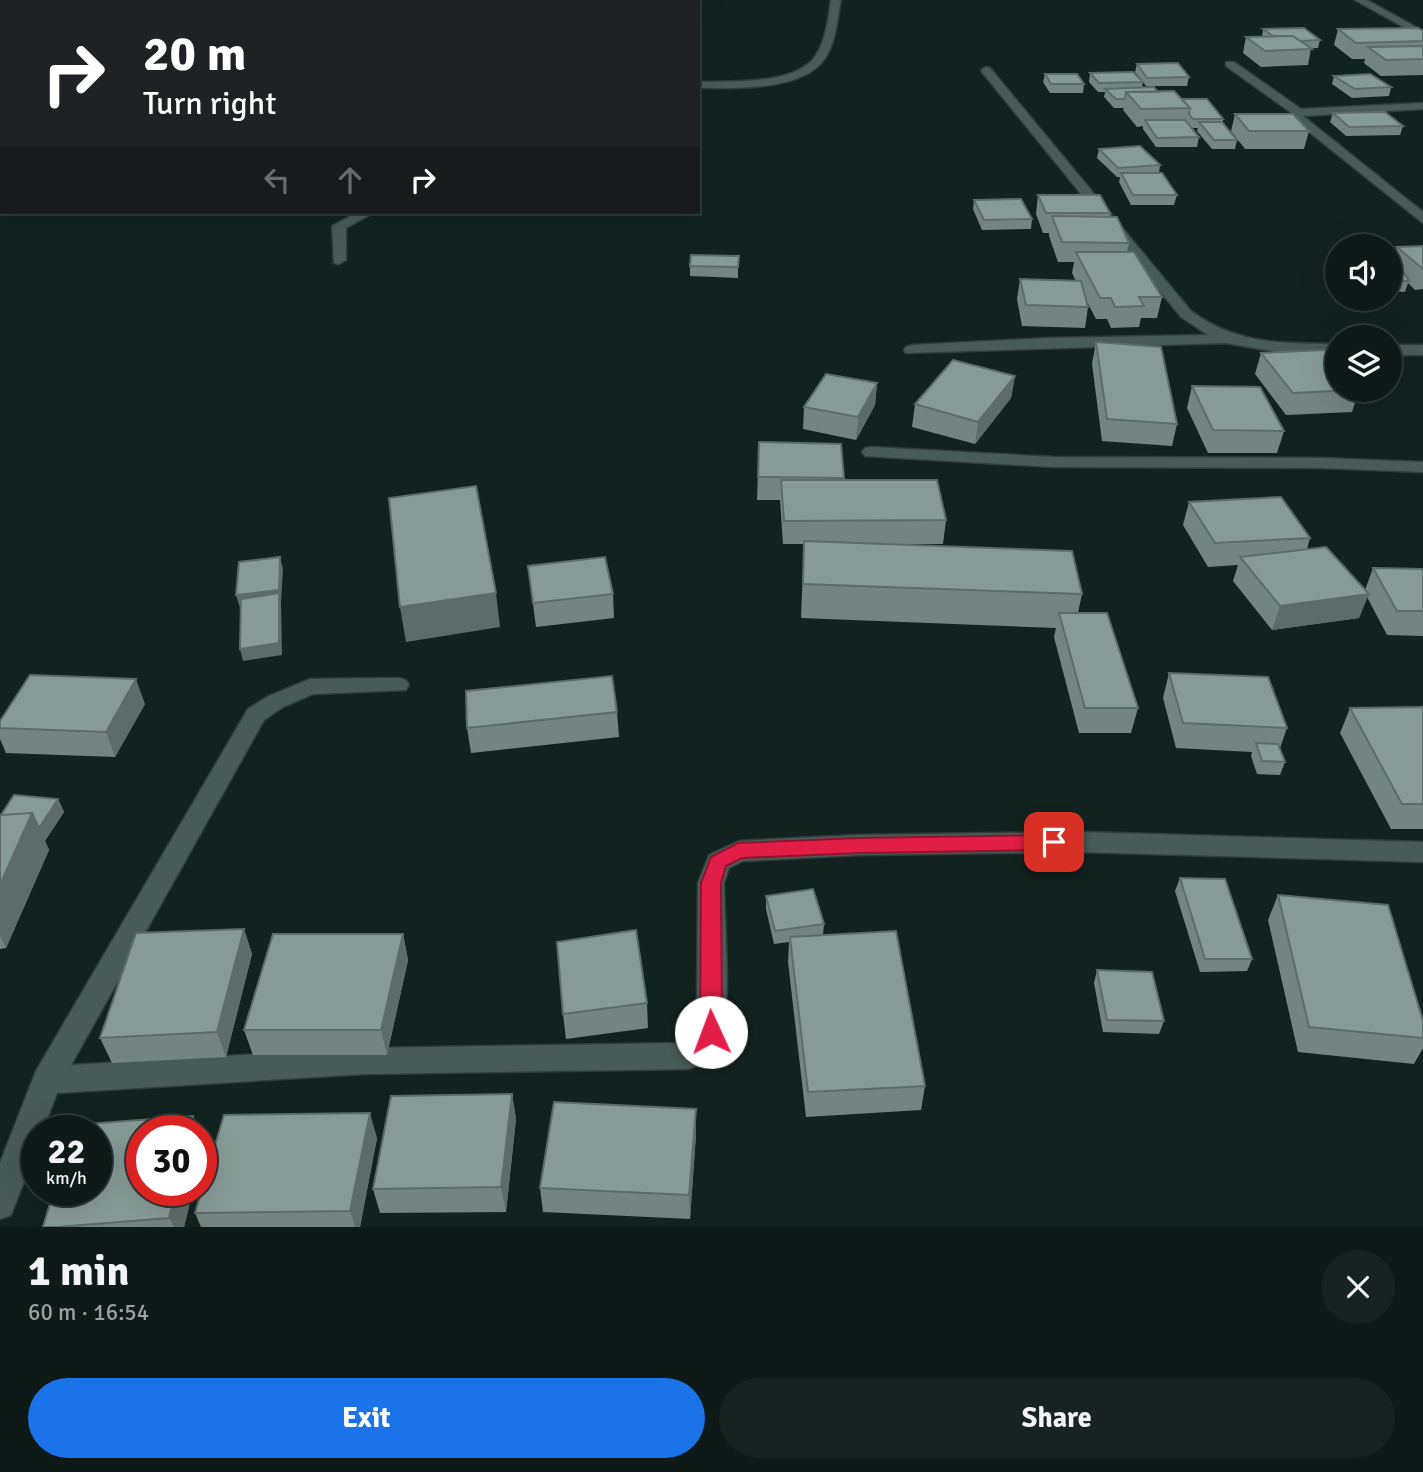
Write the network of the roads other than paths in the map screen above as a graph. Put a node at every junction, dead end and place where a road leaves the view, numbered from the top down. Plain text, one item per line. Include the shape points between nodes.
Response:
1 (836, 0) edge
2 (1360, 0) edge
3 (1423, 35) edge
4 (1230, 64) dead end
5 (986, 70) dead end
6 (700, 85) edge
7 (1423, 106) edge
8 (1299, 113) junction
9 (364, 214) edge
10 (1423, 219) edge
11 (339, 260) dead end
12 (1226, 340) junction
13 (1325, 348) edge
14 (912, 350) dead end
15 (1402, 350) edge
16 (1423, 350) edge
17 (871, 452) dead end
18 (1423, 467) edge
19 (398, 685) dead end
20 (1423, 852) edge
21 (47, 1080) junction
22 (0, 1204) edge

1 - 6 street via 824,48 816,62 800,73 774,81
2 - 3 street
4 - 8 street
5 - 12 street via 1186,314 1202,329
7 - 8 street
8 - 10 street via 1297,117
9 - 11 street via 339,226
12 - 13 street
12 - 14 street
15 - 16 street
17 - 18 street via 1054,462
19 - 21 street via 310,687 256,715
20 - 21 street via 1081,842 738,851 718,862 711,883 711,1032 705,1047 688,1056 365,1061
21 - 22 street

